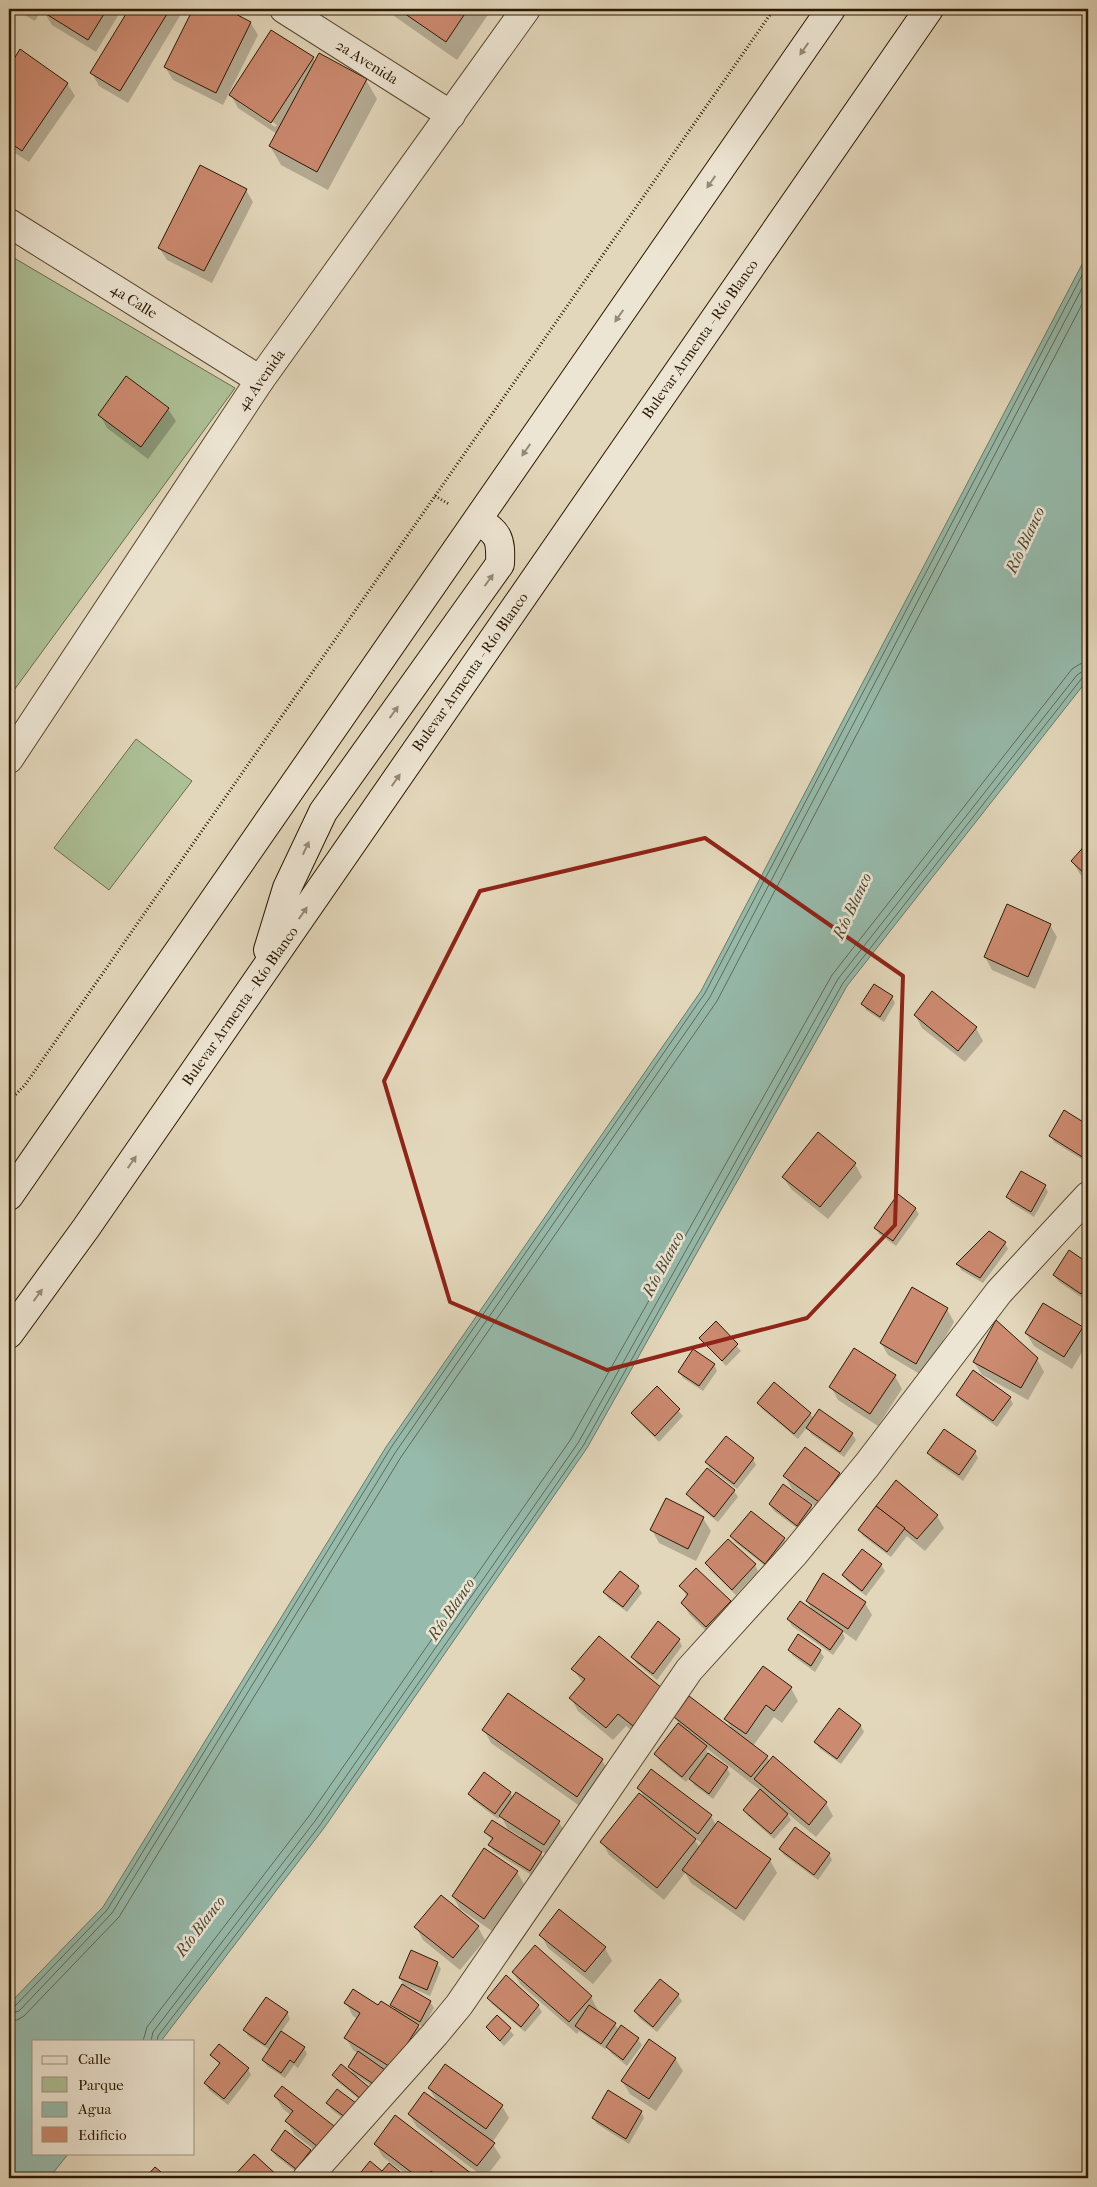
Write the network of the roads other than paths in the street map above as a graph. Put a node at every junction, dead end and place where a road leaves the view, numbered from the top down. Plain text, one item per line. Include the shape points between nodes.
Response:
1 (284, 9) edge
2 (526, 9) edge
3 (831, 9) edge
4 (929, 9) edge
5 (451, 114) junction
6 (9, 223) edge
7 (260, 380) junction
8 (478, 520) junction
9 (9, 760) edge
10 (260, 976) junction
11 (9, 1196) edge
12 (1088, 1196) edge
13 (9, 1334) edge
14 (307, 2178) edge

1 - 5 main road, 2a Avenida
2 - 5 main road, 4a Avenida
3 -> 8 main road
10 -> 4 main road, Bulevar Armenta - Río Blanco
5 - 7 main road, 4a Avenida
6 - 7 main road, 4a Calle
7 - 9 main road, 4a Avenida
10 -> 8 main road via 287,888 323,812 500,564 501,547 495,531
8 - 11 main road
13 -> 10 main road, Bulevar Armenta - Río Blanco
12 - 14 main road via 999,1292 867,1465 794,1554 689,1670 459,2005

